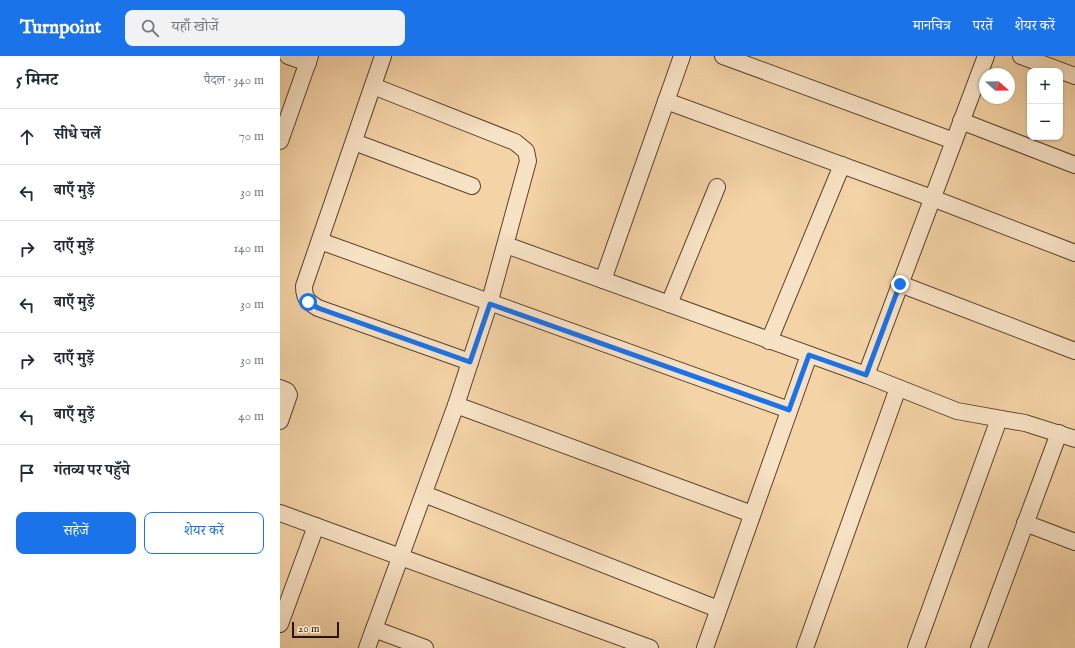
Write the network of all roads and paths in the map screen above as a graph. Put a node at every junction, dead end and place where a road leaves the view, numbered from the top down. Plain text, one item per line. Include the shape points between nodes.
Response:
1 (288, 56) edge
2 (383, 56) edge
3 (682, 56) edge
4 (723, 56) edge
5 (986, 56) edge
6 (1020, 56) edge
7 (309, 59) edge
8 (1075, 76) edge
9 (373, 86) junction
10 (666, 101) junction
11 (961, 121) junction
12 (954, 141) junction
13 (280, 142) edge
14 (354, 142) junction
15 (842, 165) junction
16 (1075, 165) edge
17 (472, 186) dead end
18 (717, 187) dead end
19 (932, 198) junction
20 (320, 241) junction
21 (506, 245) junction
22 (1075, 253) edge
23 (603, 280) junction
24 (900, 284) junction
25 (490, 304) junction
26 (669, 304) junction
27 (770, 341) junction
28 (1075, 351) edge
29 (809, 355) junction
30 (470, 362) junction
31 (866, 375) junction
32 (280, 388) edge
33 (898, 388) junction
34 (456, 405) junction
35 (789, 410) junction
36 (999, 419) junction
37 (280, 421) edge
38 (1059, 433) junction
39 (1075, 439) edge
40 (424, 494) junction
41 (280, 513) edge
42 (752, 514) junction
43 (1025, 523) junction
44 (316, 526) junction
45 (1075, 542) edge
46 (400, 556) junction
47 (718, 609) junction
48 (280, 624) edge
49 (374, 629) junction
50 (366, 648) edge
51 (425, 648) edge
52 (650, 648) edge
53 (705, 648) edge
54 (805, 648) edge
55 (916, 648) edge
56 (978, 648) edge

1 - 7 street
2 - 9 street
3 - 10 street
4 - 12 street
5 - 11 street
6 - 8 street
7 - 13 street
9 - 14 street
9 - 21 street via 515,142 526,151 527,169
10 - 15 street
10 - 23 street
11 - 12 street
11 - 16 street
12 - 19 street
14 - 17 street
14 - 20 street
15 - 19 street
15 - 27 street
18 - 26 street
19 - 22 street
19 - 24 street
20 - 25 street
20 - 30 street via 304,286 308,302 318,308
21 - 23 street
21 - 25 street
23 - 26 street
24 - 28 street
24 - 31 street
25 - 30 street
25 - 35 street
26 - 27 street
27 - 29 street
29 - 31 street
29 - 35 street
30 - 34 street
31 - 33 street
32 - 37 street via 289,395
33 - 36 street via 957,411
33 - 54 street
34 - 40 street
34 - 42 street
35 - 42 street
36 - 38 street via 1025,423
36 - 55 street
38 - 39 street
38 - 43 street
40 - 46 street
40 - 47 street
41 - 44 street
42 - 47 street
43 - 45 street
43 - 56 street
44 - 46 street
44 - 48 street
46 - 49 street
46 - 52 street
47 - 53 street
49 - 50 street
49 - 51 street

